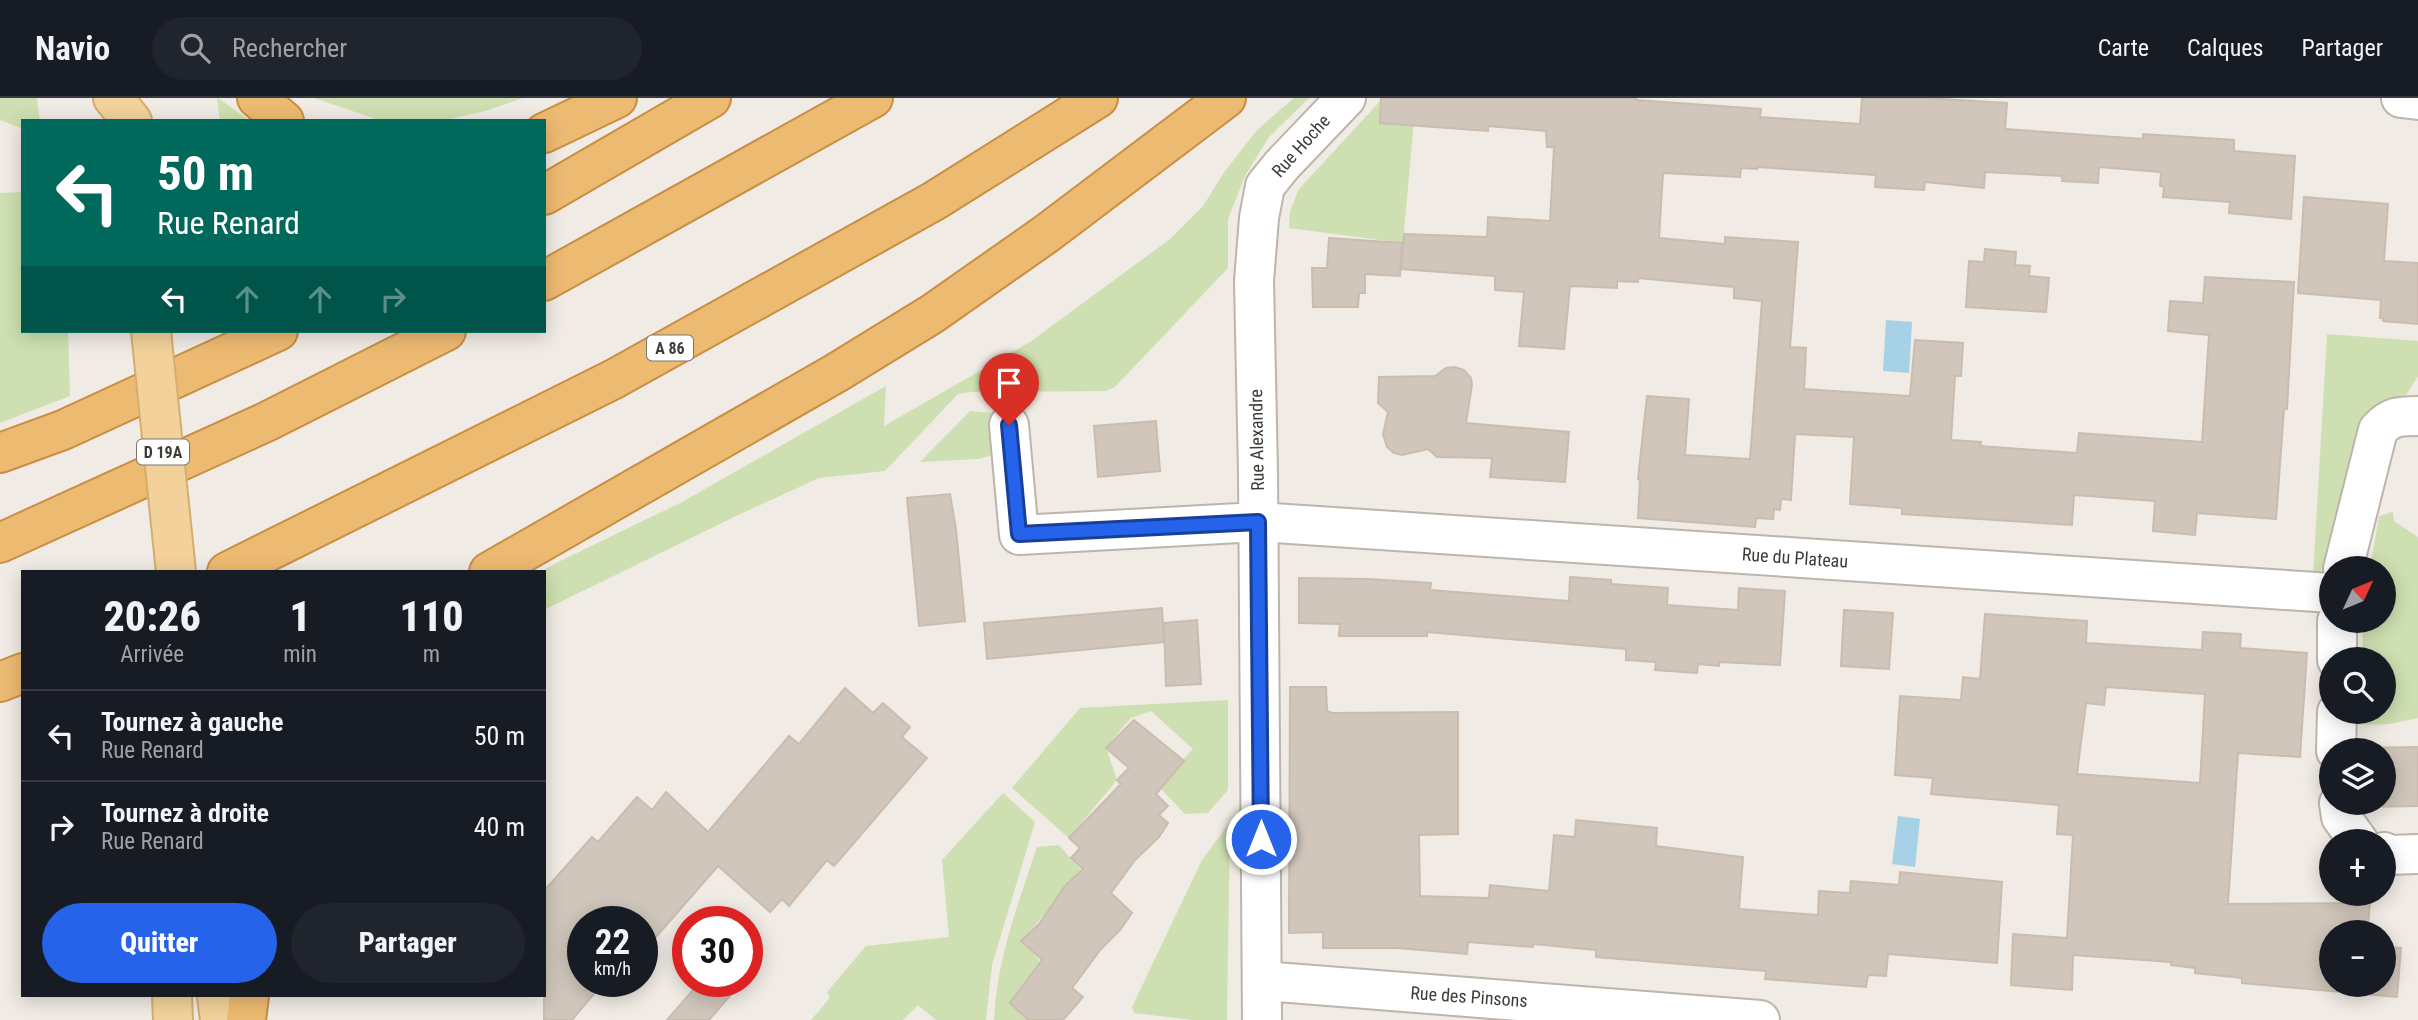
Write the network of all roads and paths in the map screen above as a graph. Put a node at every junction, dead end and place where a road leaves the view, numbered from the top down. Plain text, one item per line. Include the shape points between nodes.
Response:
1 (113, 98) edge
2 (132, 98) edge
3 (257, 98) edge
4 (617, 98) edge
5 (711, 98) edge
6 (873, 98) edge
7 (1098, 98) edge
8 (1226, 98) edge
9 (1346, 98) edge
10 (2401, 98) edge
11 (2418, 100) edge
12 (130, 119) edge
13 (132, 119) edge
14 (282, 119) edge
15 (546, 132) edge
16 (546, 193) edge
17 (546, 280) edge
18 (1254, 281) joint
19 (151, 333) edge
20 (274, 333) edge
21 (442, 333) edge
22 (2418, 416) edge
23 (1009, 425) dead end
24 (0, 453) edge
25 (1258, 522) junction
26 (0, 543) edge
27 (2346, 556) edge
28 (176, 570) edge
29 (231, 570) edge
30 (492, 570) edge
31 (2319, 592) edge
32 (21, 674) edge
33 (0, 682) edge
34 (2418, 854) edge
35 (2396, 855) edge
36 (1263, 981) junction
37 (172, 997) edge
38 (217, 997) edge
39 (249, 997) edge
40 (1611, 1014) edge
41 (173, 1020) edge
42 (220, 1020) edge
43 (246, 1020) edge
44 (1262, 1020) edge
45 (1760, 1020) edge

1 - 12 main road
2 - 13 main road
3 - 14 highway
4 - 15 highway
5 - 16 highway
6 - 17 highway
7 - 29 highway, A 86 via 934,201 614,379
8 - 30 highway via 932,314
9 - 18 street, Rue Hoche via 1265,186
10 - 11 street
18 - 25 street, Rue Alexandre
19 - 28 main road, D 19A, bridge
20 - 24 highway via 63,430
21 - 26 highway via 266,422
22 - 27 street via 2401,416 2378,430
23 - 25 street, Rue du Plateau via 1019,534
25 - 31 street, Rue du Plateau
25 - 36 street, Rue Alexandre
32 - 33 highway
34 - 35 street
36 - 40 street, Rue des Pinsons
36 - 44 street, Rue Alexandre
37 - 41 main road
38 - 42 main road
39 - 43 highway
40 - 45 street, Rue des Pinsons

